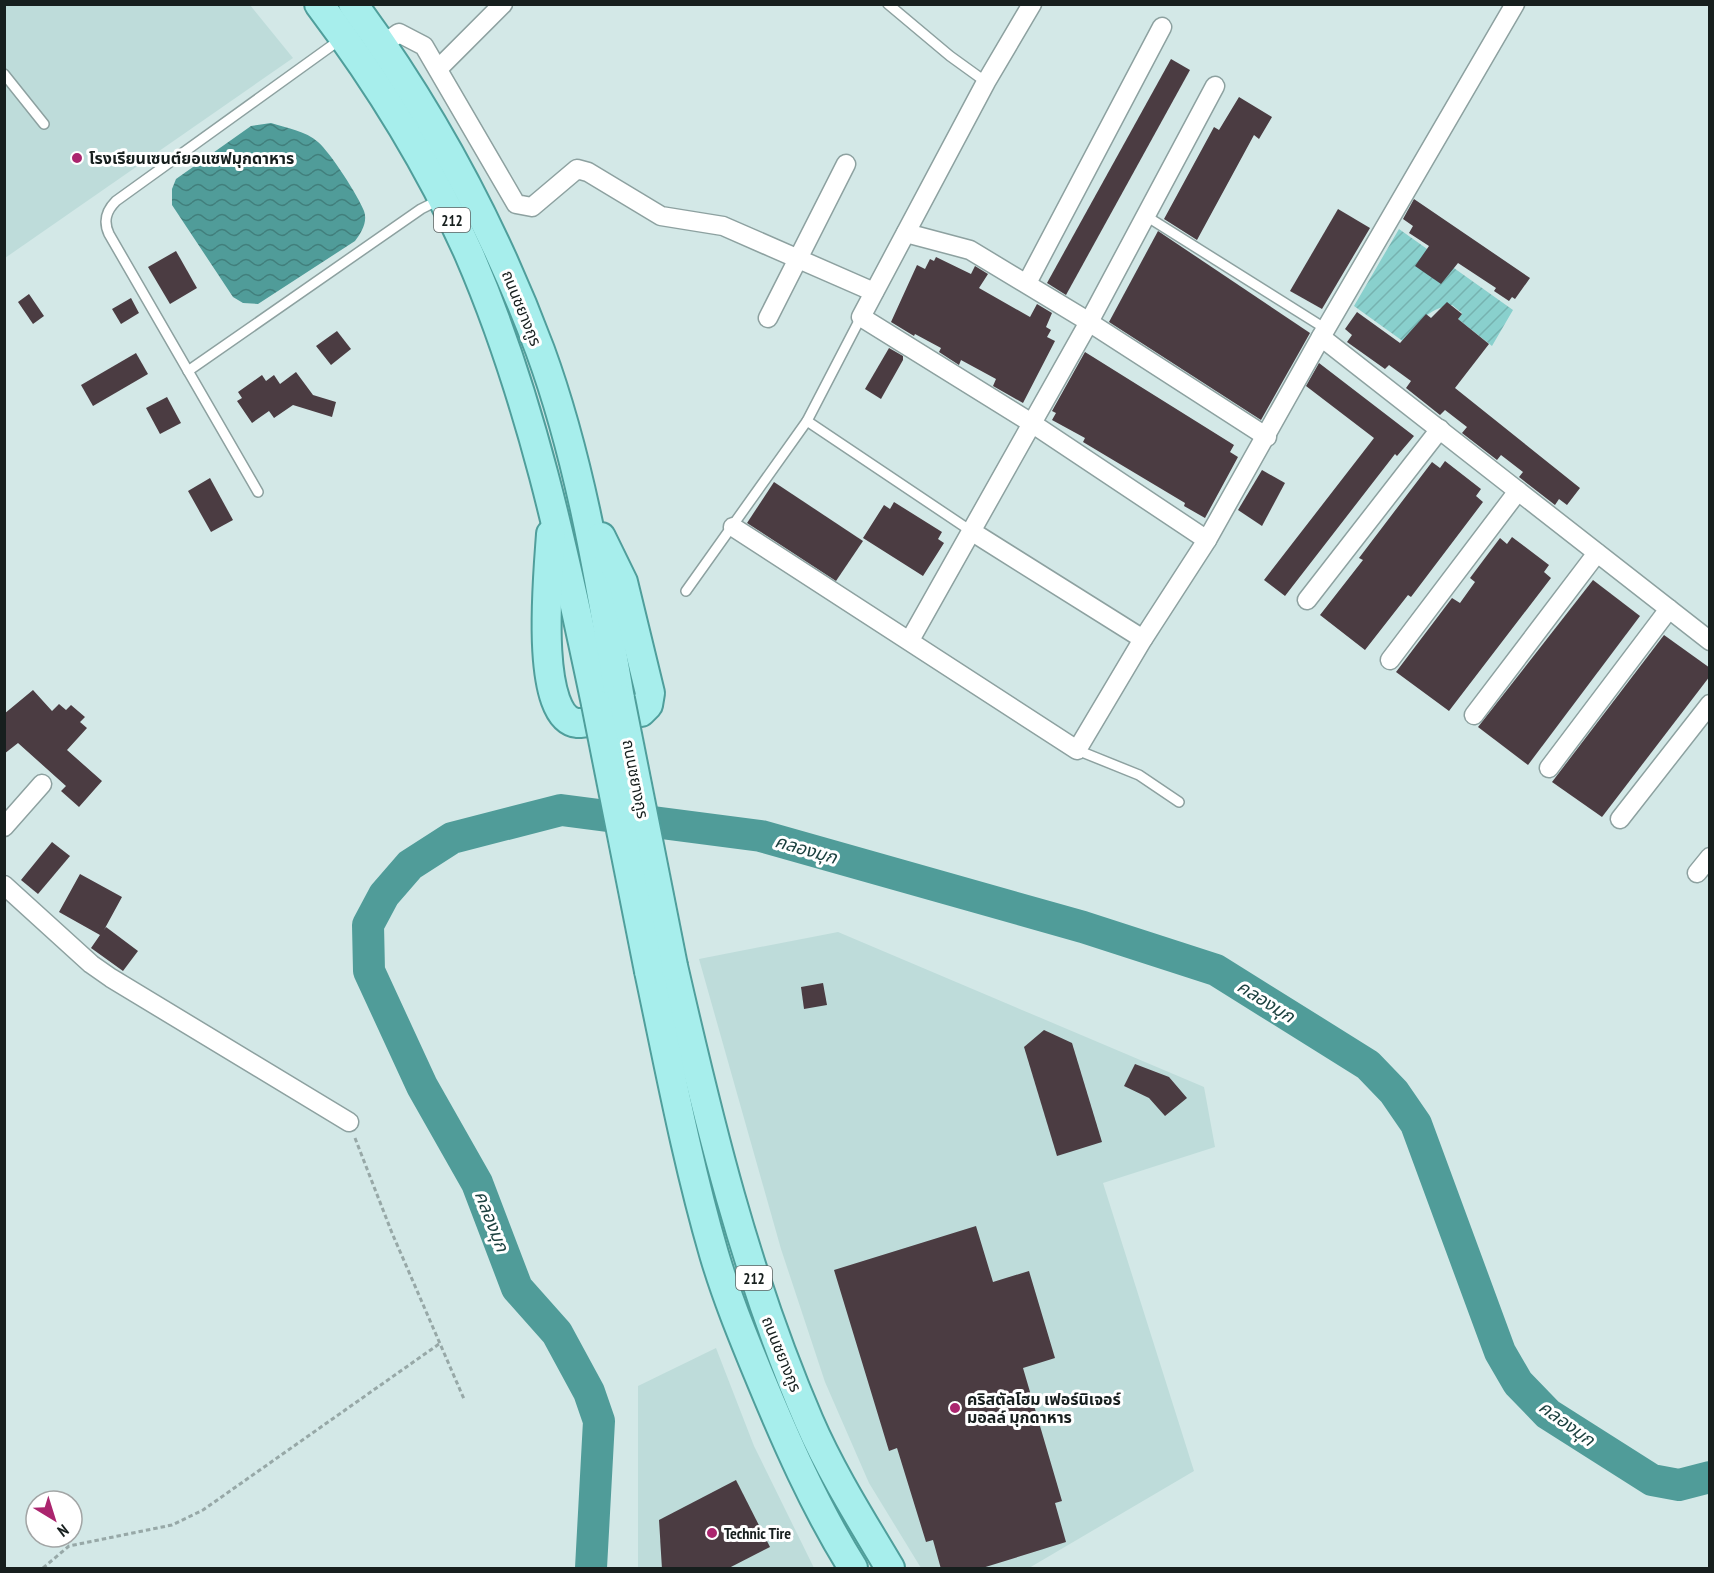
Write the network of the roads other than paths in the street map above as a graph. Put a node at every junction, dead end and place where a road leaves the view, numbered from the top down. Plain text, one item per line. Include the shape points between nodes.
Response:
1 (319, 4) edge
2 (353, 4) edge
3 (503, 4) edge
4 (888, 4) edge
5 (1032, 4) edge
6 (1515, 4) edge
7 (1162, 27) dead end
8 (344, 37) junction
9 (383, 44) junction
10 (438, 69) junction
11 (4, 74) edge
12 (986, 82) junction
13 (1215, 86) dead end
14 (45, 124) dead end
15 (846, 164) dead end
16 (442, 198) junction
17 (1146, 216) junction
18 (906, 233) junction
19 (797, 260) junction
20 (1027, 283) junction
21 (874, 292) junction
22 (861, 317) junction
23 (768, 318) dead end
24 (1089, 322) junction
25 (1323, 333) junction
26 (188, 371) junction
27 (807, 421) junction
28 (1033, 424) junction
29 (1440, 429) junction
30 (1267, 437) junction
31 (1518, 491) junction
32 (258, 492) dead end
33 (582, 500) junction
34 (553, 508) junction
35 (733, 527) junction
36 (971, 531) junction
37 (1207, 540) junction
38 (1597, 553) junction
39 (686, 591) dead end
40 (1306, 600) dead end
41 (1669, 609) junction
42 (1143, 639) junction
43 (910, 640) junction
44 (1710, 641) edge
45 (1390, 660) dead end
46 (608, 701) junction
47 (1710, 704) edge
48 (1474, 715) dead end
49 (1077, 750) junction
50 (1549, 768) dead end
51 (42, 784) dead end
52 (1179, 802) dead end
53 (1620, 819) dead end
54 (4, 827) edge
55 (1710, 857) edge
56 (1697, 873) dead end
57 (4, 885) edge
58 (661, 969) junction
59 (349, 1122) road end
60 (853, 1569) edge
61 (890, 1569) edge

1 - 8 main road, ถนนชยางกูร / 212
2 - 9 main road, ถนนชยางกูร / 212
3 - 10 street
4 - 12 lane
5 - 12 street
6 - 25 street
7 - 20 street
8 - 16 main road, ถนนชยางกูร / 212
8 - 26 lane via 116,201 107,213 106,228
9 - 10 street via 399,33 424,46
9 - 33 main road, ถนนชยางกูร / 212 via 438,133 495,242 540,351
10 - 19 street via 516,204 532,207 577,170 588,172 661,216 723,226
11 - 14 lane
12 - 18 street
13 - 17 street
15 - 19 street
16 - 26 lane
16 - 34 main road, ถนนชยางกูร / 212 via 469,254 510,362
17 - 24 street
17 - 25 lane
18 - 20 street via 970,250
18 - 21 street
19 - 21 street
19 - 23 street
20 - 24 street
21 - 22 street
22 - 27 lane
22 - 28 street
24 - 28 street
24 - 30 street
25 - 29 street
25 - 30 street
26 - 32 lane
27 - 35 lane
27 - 36 lane
28 - 36 street
28 - 37 street
29 - 31 street
29 - 40 street
30 - 37 street
31 - 38 street
31 - 45 street
33 - 34 main road via 623,582 650,693 648,705 641,712 577,723 565,717 556,703 546,615
33 - 46 main road, ถนนชยางกูร / 212
34 - 46 main road, ถนนชยางกูร / 212
35 - 39 lane
35 - 43 street
36 - 42 street
36 - 43 street
37 - 42 street
38 - 41 street
38 - 48 street
41 - 44 street
41 - 50 street
42 - 49 street
43 - 49 street
46 - 58 main road, ถนนชยางกูร / 212, bridge
47 - 53 street
49 - 52 lane via 1139,775
51 - 54 street
55 - 56 street
57 - 59 street via 111,978
58 - 60 main road, ถนนชยางกูร / 212 via 687,1147 718,1265 784,1438
58 - 61 main road, ถนนชยางกูร / 212 via 763,1307 810,1424

